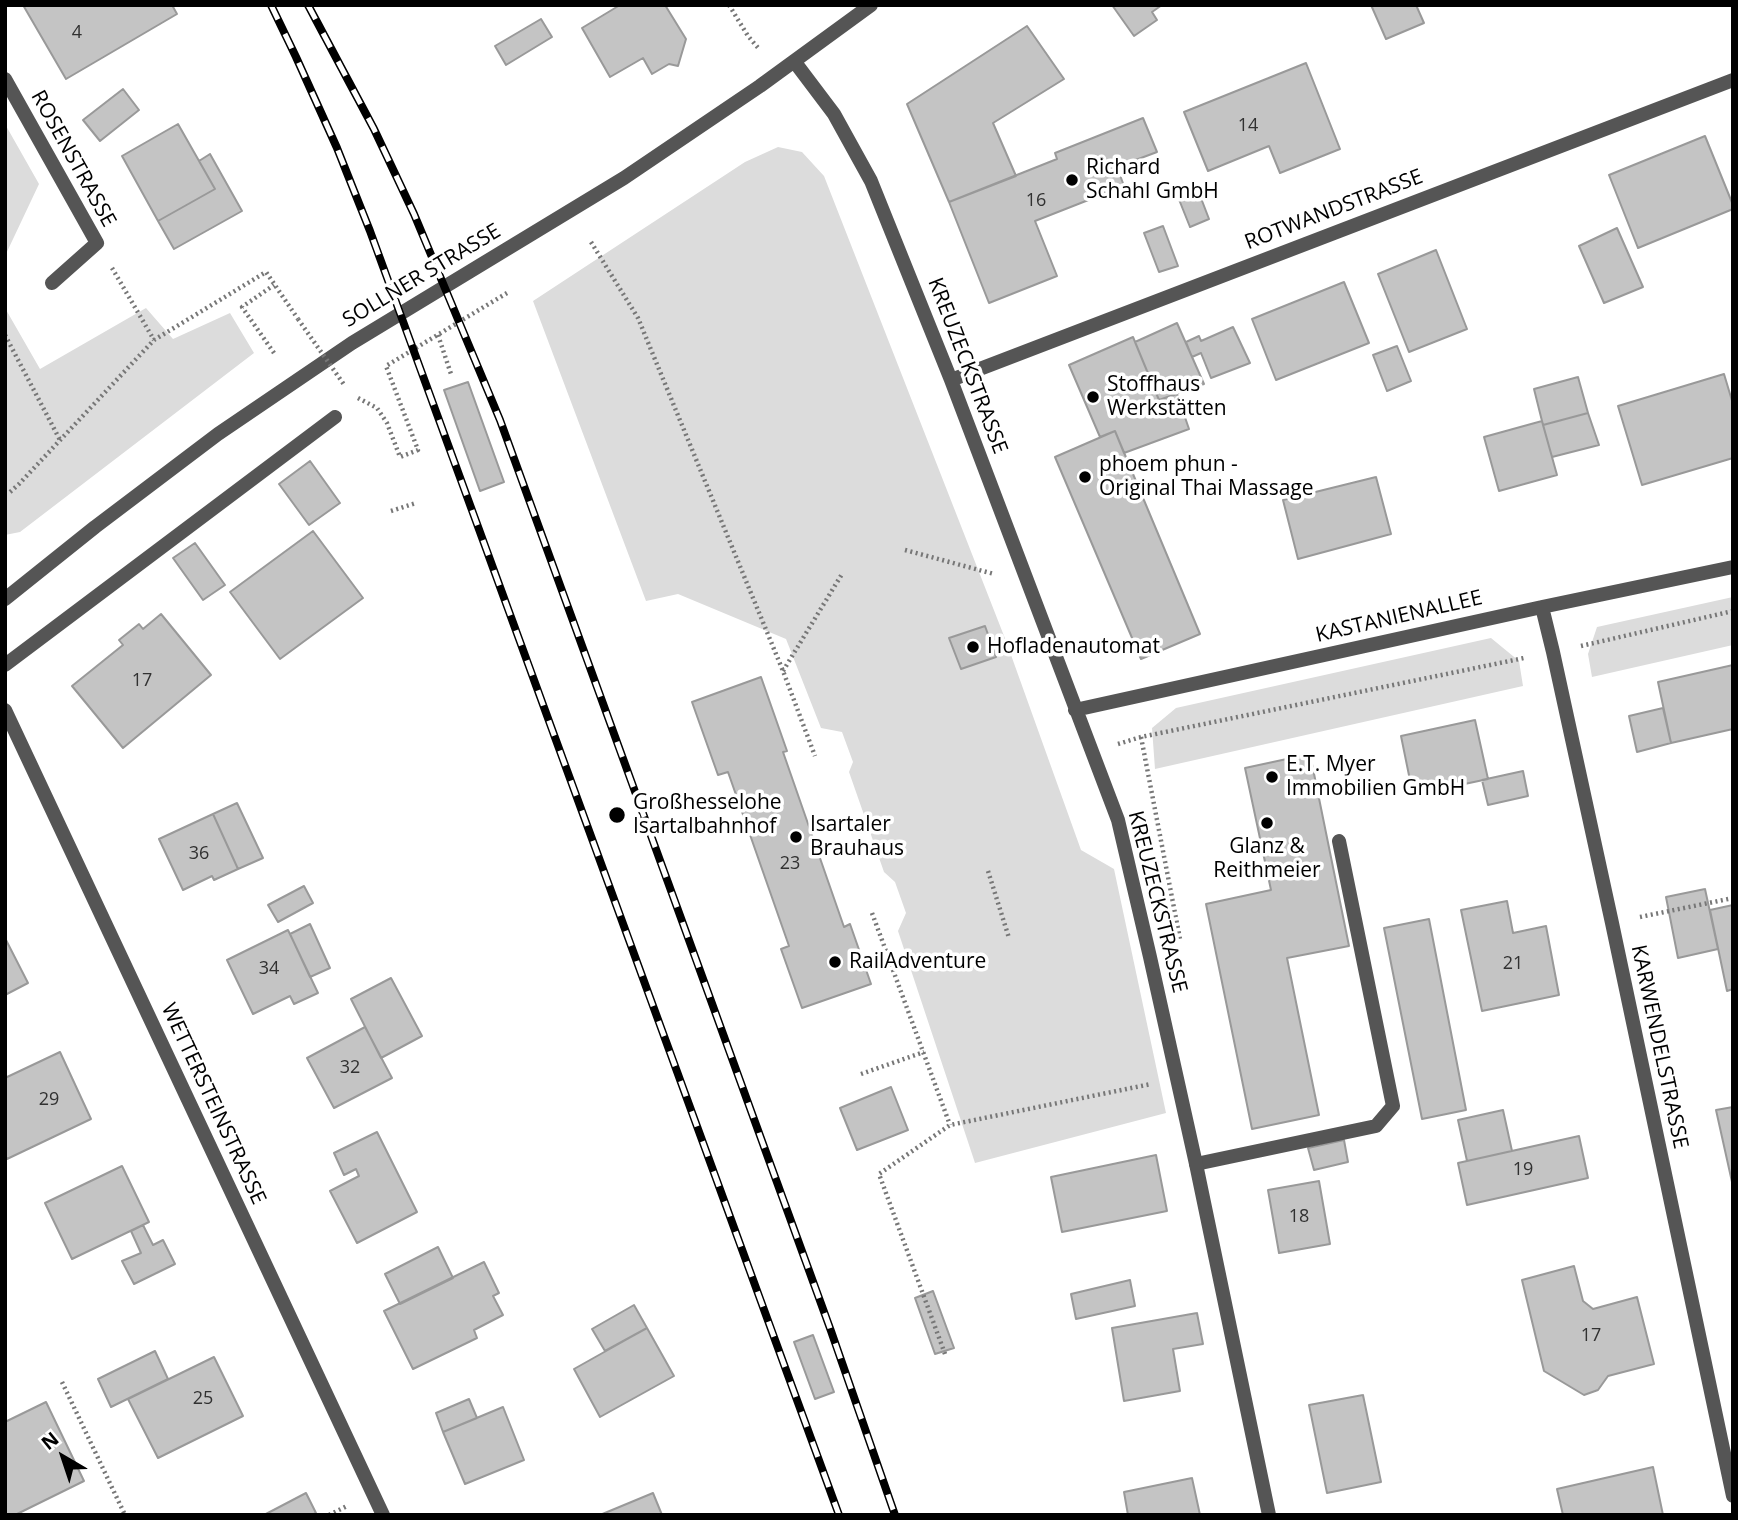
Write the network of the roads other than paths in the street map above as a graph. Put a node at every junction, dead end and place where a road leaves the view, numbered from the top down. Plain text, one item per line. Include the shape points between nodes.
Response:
1 (871, 5) edge
2 (794, 61) junction
3 (5, 79) edge
4 (1733, 80) edge
5 (52, 283) dead end
6 (951, 380) junction
7 (335, 417) dead end
8 (1733, 567) edge
9 (5, 599) edge
10 (1542, 607) junction
11 (5, 665) edge
12 (5, 710) edge
13 (1075, 710) junction
14 (1339, 841) dead end
15 (1196, 1164) junction
16 (1733, 1496) edge
17 (383, 1515) edge
18 (1269, 1515) edge

1 - 2 street, SOLLNER STRASSE
2 - 6 street, KREUZECKSTRASSE via 834,114 871,181
2 - 9 street, SOLLNER STRASSE via 624,178 352,343 229,427
3 - 5 street, ROSENSTRASSE via 97,243
4 - 6 street, ROTWANDSTRASSE
6 - 13 street, KREUZECKSTRASSE
7 - 11 street
8 - 10 street, KASTANIENALLEE
10 - 13 street, KASTANIENALLEE
10 - 16 street, KARWENDELSTRASSE
12 - 17 street, WETTERSTEINSTRASSE
13 - 15 street, KREUZECKSTRASSE via 1118,820
14 - 15 street via 1393,1106 1376,1126
15 - 18 street, KREUZECKSTRASSE

